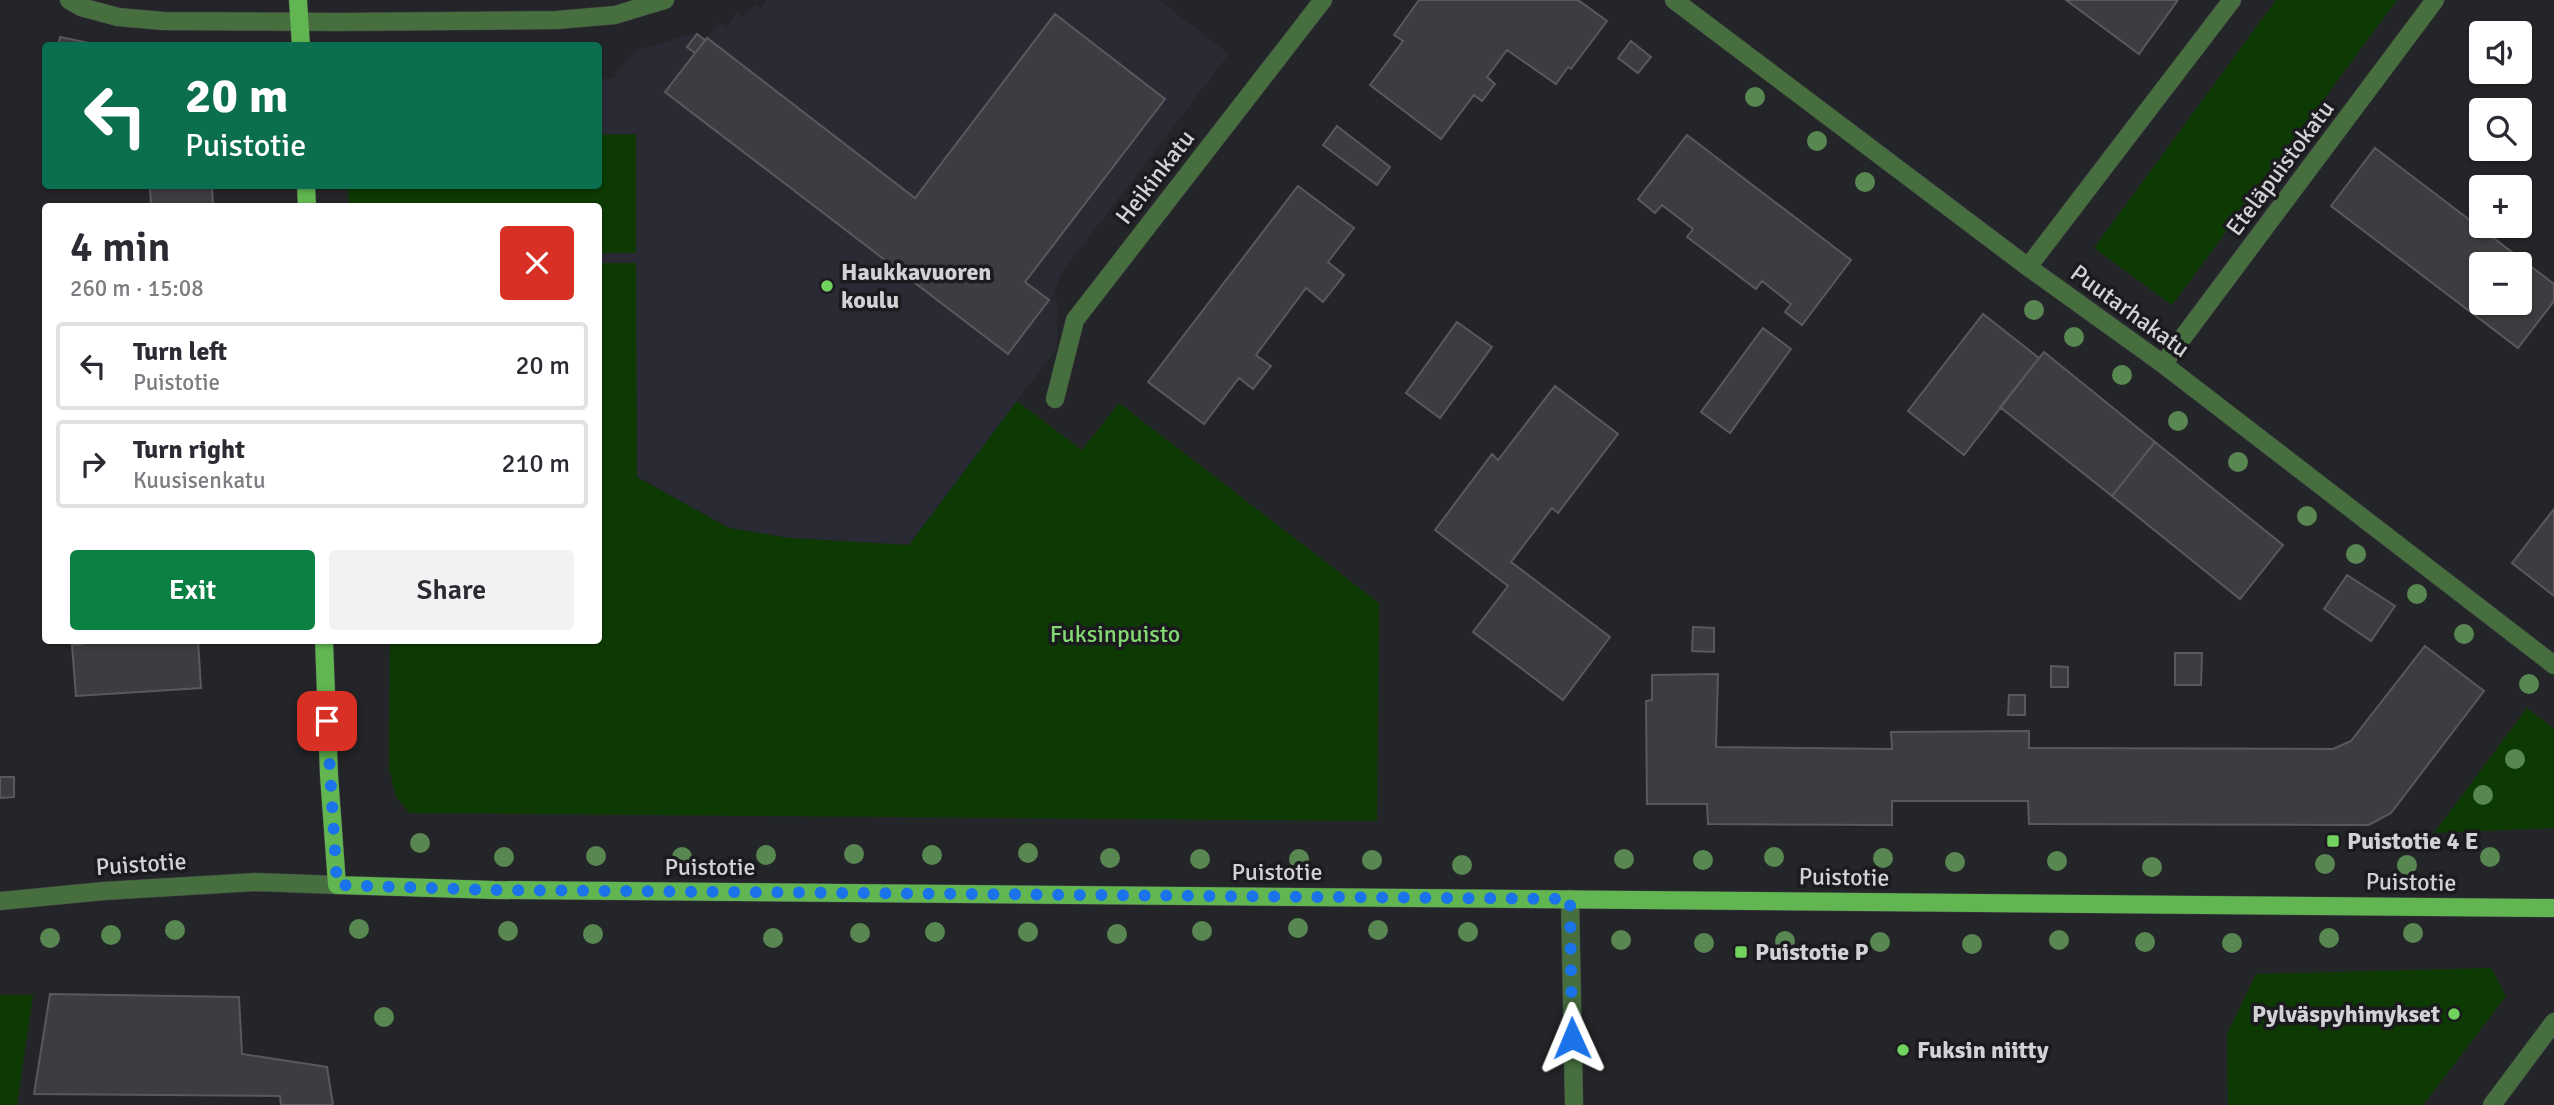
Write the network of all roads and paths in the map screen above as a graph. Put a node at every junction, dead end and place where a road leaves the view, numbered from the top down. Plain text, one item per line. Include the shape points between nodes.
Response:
1 (69, 0) edge
2 (298, 0) edge
3 (665, 0) edge
4 (1323, 0) edge
5 (1674, 0) edge
6 (2232, 0) edge
7 (2435, 0) edge
8 (300, 22) junction
9 (301, 42) edge
10 (2028, 267) junction
11 (2163, 364) junction
12 (1055, 399) dead end
13 (324, 644) edge
14 (2554, 665) edge
15 (337, 885) junction
16 (1570, 899) junction
17 (0, 901) edge
18 (2554, 908) edge
19 (2554, 1022) edge
20 (1574, 1105) edge
21 (2492, 1105) edge

1 - 8 street via 118,17
2 - 8 main road
3 - 8 street via 615,15 557,20
4 - 12 street, Heikinkatu via 1075,320
5 - 10 street, Puutarhakatu
6 - 10 street
7 - 11 street, Eteläpuistokatu
8 - 9 main road
10 - 11 street, Puutarhakatu
11 - 14 street, Puutarhakatu
13 - 15 main road
15 - 16 main road, Puistotie
15 - 17 street, Puistotie via 256,882
16 - 18 main road, Puistotie
16 - 20 street
19 - 21 street

